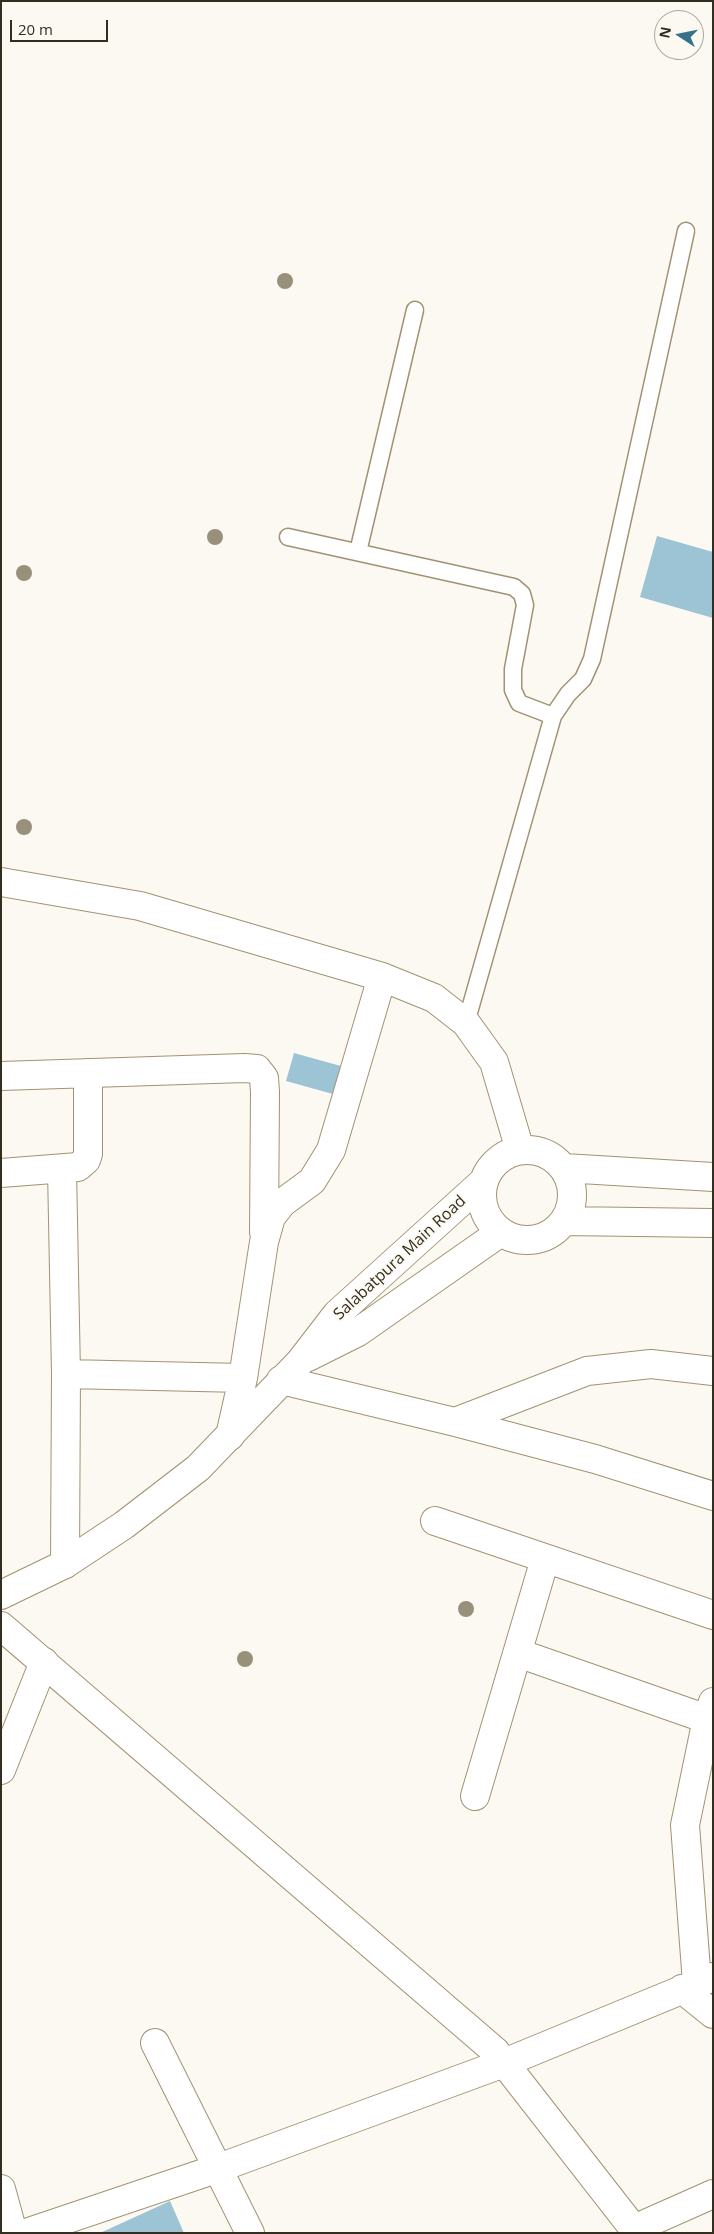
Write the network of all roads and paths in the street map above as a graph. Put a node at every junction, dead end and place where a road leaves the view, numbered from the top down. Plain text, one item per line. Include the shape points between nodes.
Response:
1 (686, 232) dead end
2 (414, 310) dead end
3 (288, 537) dead end
4 (358, 552) junction
5 (553, 716) junction
6 (1, 882) edge
7 (382, 977) junction
8 (466, 1023) junction
9 (88, 1073) junction
10 (1, 1076) edge
11 (520, 1150) junction
12 (564, 1168) junction
13 (62, 1169) junction
14 (1, 1173) edge
15 (713, 1177) edge
16 (484, 1181) junction
17 (564, 1221) junction
18 (713, 1223) edge
19 (500, 1232) junction
20 (264, 1242) junction
21 (291, 1371) junction
22 (713, 1371) edge
23 (66, 1374) junction
24 (243, 1378) junction
25 (456, 1422) junction
26 (230, 1436) junction
27 (713, 1496) edge
28 (435, 1521) dead end
29 (545, 1558) junction
30 (65, 1564) junction
31 (1, 1595) edge
32 (713, 1615) edge
33 (1, 1626) edge
34 (518, 1652) junction
35 (44, 1662) junction
36 (710, 1710) edge
37 (1, 1770) edge
38 (475, 1796) dead end
39 (697, 1983) edge
40 (713, 2014) edge
41 (155, 2043) dead end
42 (504, 2063) junction
43 (216, 2169) junction
44 (1, 2189) edge
45 (713, 2194) edge
46 (636, 2231) edge
47 (13, 2233) edge
48 (26, 2233) edge
49 (250, 2233) edge

1 - 5 lane via 592,658 583,679
2 - 4 lane
3 - 4 lane
4 - 5 lane via 514,587 522,594 525,605 513,669 513,690 519,703
5 - 8 lane
6 - 7 street via 140,906
7 - 8 street via 434,998
7 - 20 street via 331,1150 312,1181 282,1203 271,1217
8 - 11 street via 494,1062
9 - 10 street
9 - 13 street via 88,1154 78,1167
9 - 20 street via 257,1069 264,1078 265,1092
11 - 12 street via 544,1153
11 - 16 street via 497,1160
12 - 15 street
12 - 17 street via 572,1194
13 - 14 street
13 - 23 street
16 - 19 street via 481,1196 484,1209
16 - 21 street, Salabatpura Main Road via 338,1314
17 - 18 street
17 - 19 street via 554,1232 541,1238 513,1238
19 - 21 street, Salabatpura Main Road via 358,1332
20 - 24 street
21 - 25 street
21 - 26 street, Salabatpura Main Road
22 - 25 street via 651,1364 586,1372
23 - 24 street
23 - 30 street
24 - 26 street
25 - 27 street via 595,1459
26 - 30 street, Salabatpura Main Road via 198,1468 124,1525
28 - 29 street
29 - 32 street
29 - 34 street
30 - 31 street, Salabatpura Main Road
33 - 35 street
34 - 36 street
34 - 38 street
35 - 37 street
35 - 42 street
36 - 39 street via 685,1824
39 - 40 street
39 - 42 street
41 - 43 street
42 - 43 street
42 - 46 street
43 - 48 street
43 - 49 street
44 - 47 street
45 - 46 street

